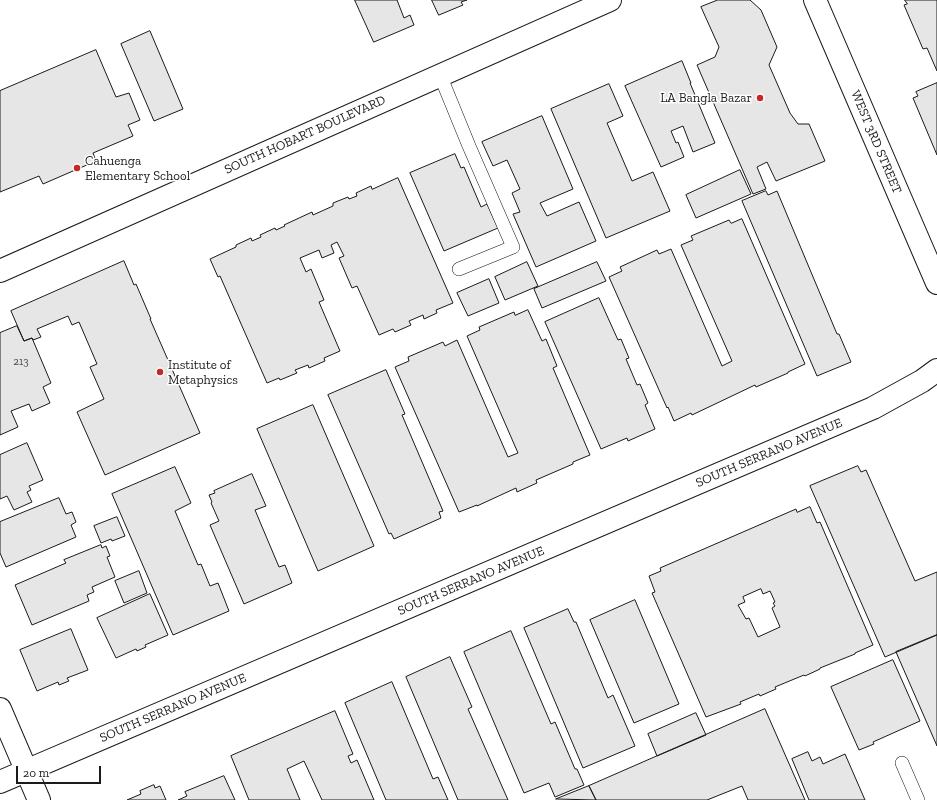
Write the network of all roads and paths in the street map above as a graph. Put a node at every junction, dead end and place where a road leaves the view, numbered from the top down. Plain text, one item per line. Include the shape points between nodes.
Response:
1 (610, 0) edge
2 (814, 0) edge
3 (440, 75) junction
4 (459, 269) dead end
5 (0, 271) edge
6 (937, 284) edge
7 (937, 370) edge
8 (0, 709) edge
9 (902, 763) dead end
10 (26, 771) junction
11 (0, 782) edge
12 (39, 800) edge
13 (918, 800) edge

1 - 3 street, SOUTH HOBART BOULEVARD
2 - 6 street, WEST 3RD STREET
3 - 4 lane via 513,247
3 - 5 street, SOUTH HOBART BOULEVARD
7 - 10 street, SOUTH SERRANO AVENUE via 922,382 873,408
8 - 10 street
9 - 13 lane
10 - 11 street, SOUTH SERRANO AVENUE
10 - 12 street

